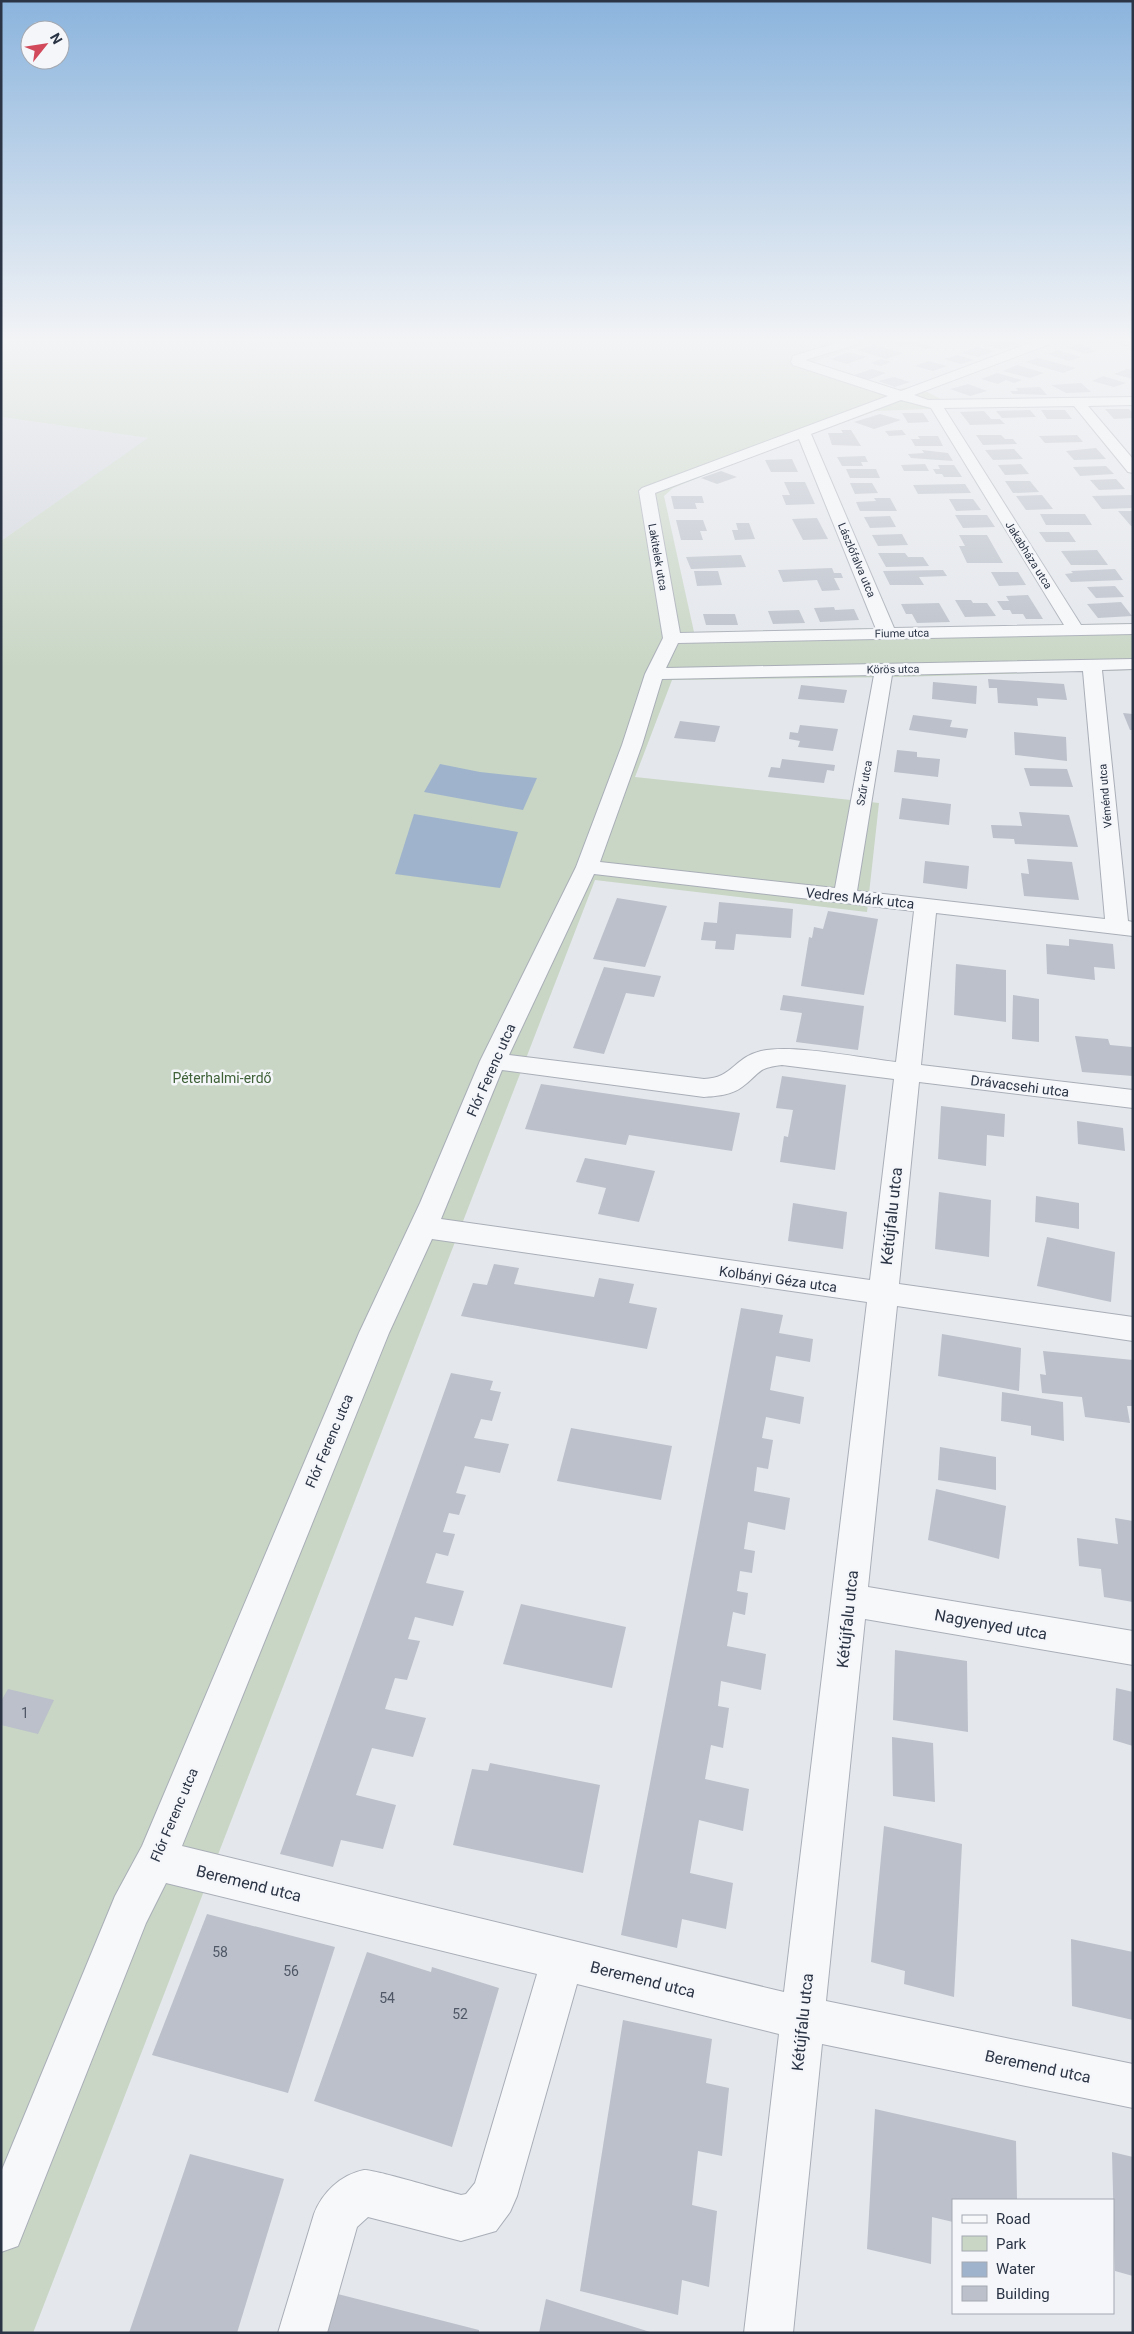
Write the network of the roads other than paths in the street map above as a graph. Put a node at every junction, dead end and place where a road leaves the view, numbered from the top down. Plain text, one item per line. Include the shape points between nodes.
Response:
1 (754, 450) edge
2 (811, 450) edge
3 (963, 450) edge
4 (1117, 450) edge
5 (1133, 469) edge
6 (1133, 629) edge
7 (1076, 630) junction
8 (887, 633) junction
9 (672, 638) junction
10 (1133, 664) edge
11 (658, 665) junction
12 (1092, 665) junction
13 (884, 669) junction
14 (587, 867) junction
15 (845, 896) junction
16 (926, 905) junction
17 (1125, 928) edge
18 (493, 1061) junction
19 (907, 1073) junction
20 (1133, 1099) edge
21 (423, 1227) junction
22 (883, 1294) junction
23 (1133, 1329) edge
24 (849, 1600) junction
25 (1133, 1648) edge
26 (156, 1860) junction
27 (563, 1959) junction
28 (803, 2018) junction
29 (1133, 2086) edge
30 (1, 2229) edge
31 (302, 2333) edge
32 (768, 2333) edge

1 - 9 street, Lakitelek utca via 647,491
2 - 8 street, Lászlófalva utca
3 - 7 street, Jakabháza utca
4 - 5 street
6 - 7 street, Fiume utca
7 - 8 street, Fiume utca
8 - 9 street, Fiume utca
9 - 11 street
10 - 12 street, Körös utca
11 - 13 street, Körös utca
11 - 14 street, Flór Ferenc utca
12 - 13 street, Körös utca
12 - 17 street, Véménd utca
13 - 15 street, Szűr utca
14 - 15 street, Vedres Márk utca
14 - 18 street, Flór Ferenc utca
15 - 16 street, Vedres Márk utca
16 - 17 street, Vedres Márk utca
16 - 19 street, Kétújfalu utca
18 - 19 street, Drávacsehi utca via 704,1088 732,1082 752,1063 772,1057
18 - 21 street, Flór Ferenc utca
19 - 20 street, Drávacsehi utca
19 - 22 street, Kétújfalu utca
21 - 22 street, Kolbányi Géza utca
21 - 26 street, Flór Ferenc utca via 374,1333
22 - 23 street, Kolbányi Géza utca
22 - 24 street, Kétújfalu utca
24 - 25 street, Nagyenyed utca
24 - 28 street, Kétújfalu utca
26 - 27 street, Beremend utca
26 - 30 street, Flór Ferenc utca via 130,1911
27 - 28 street, Beremend utca
27 - 31 street via 494,2196 479,2214 461,2218 365,2193 350,2201 337,2214
28 - 29 street, Beremend utca
28 - 32 street, Kétújfalu utca

